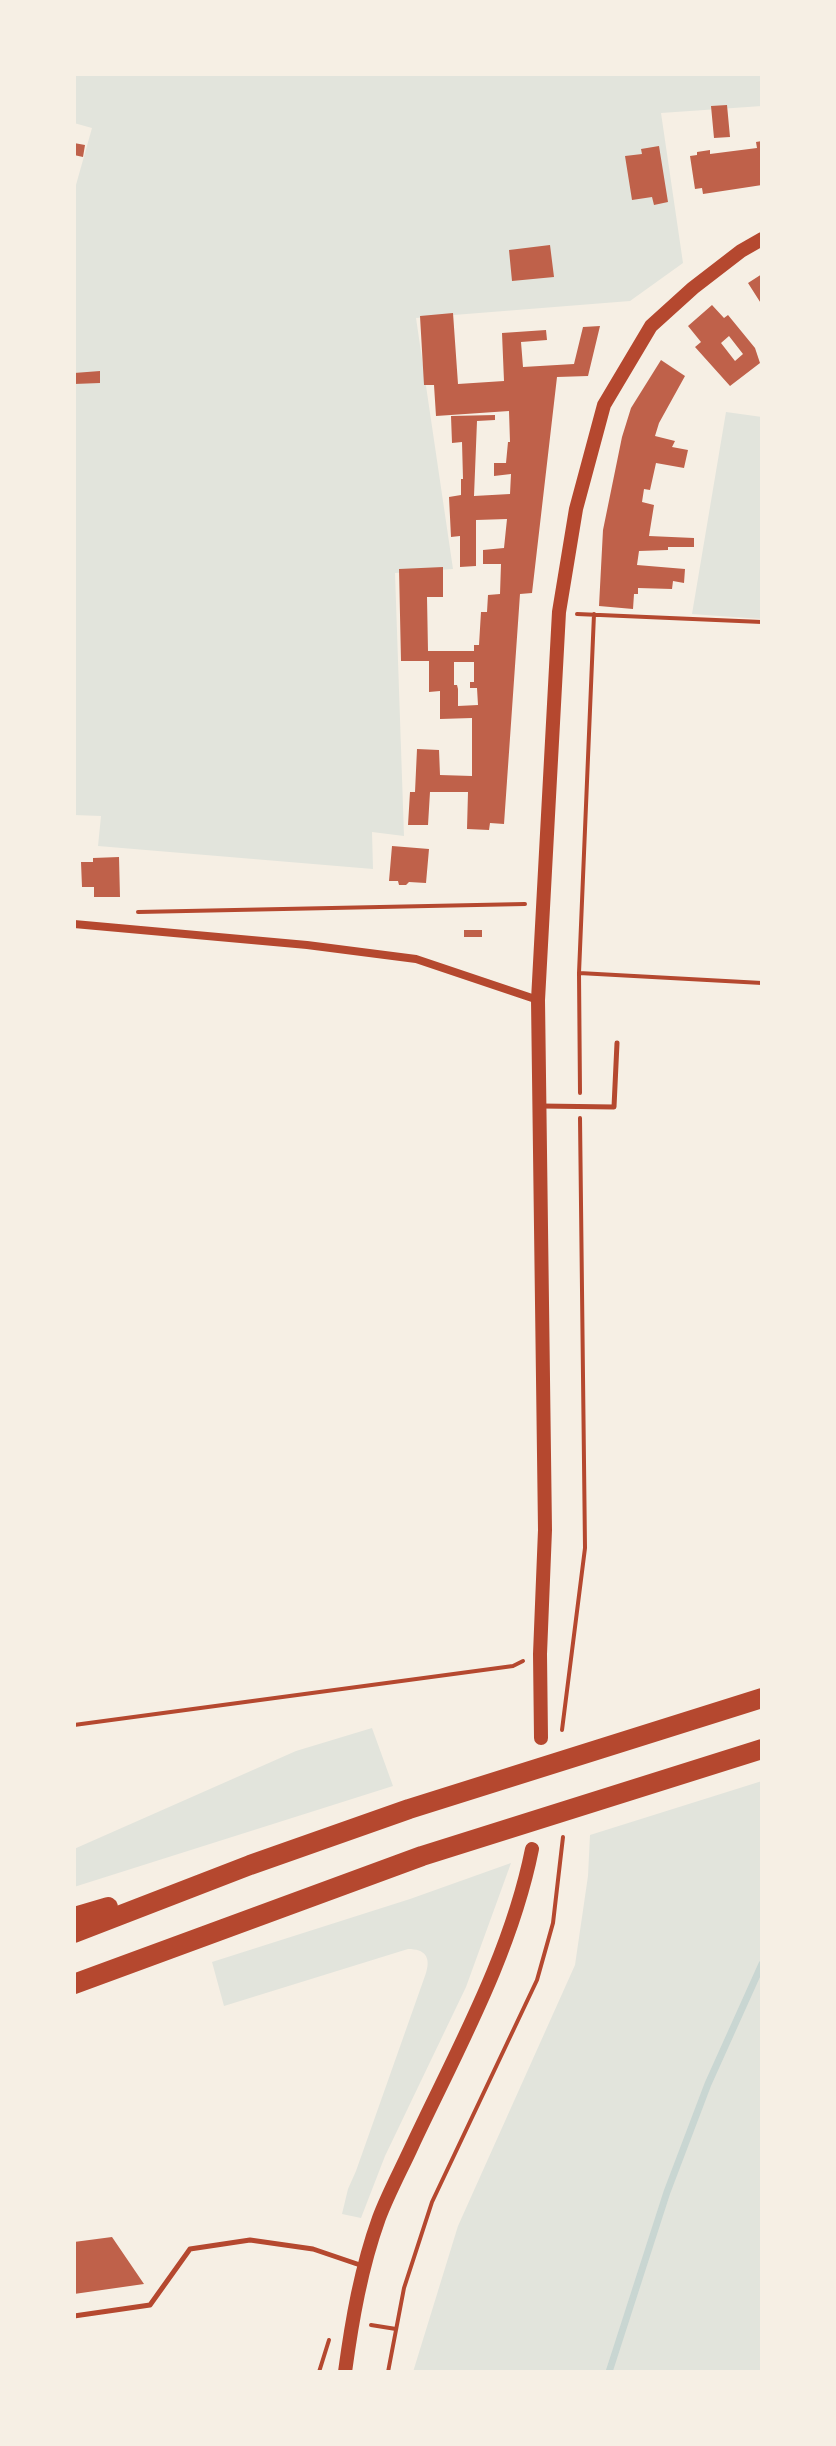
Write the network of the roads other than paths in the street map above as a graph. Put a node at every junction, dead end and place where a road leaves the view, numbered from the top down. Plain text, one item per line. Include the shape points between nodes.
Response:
1 (762, 239) edge
2 (74, 924) edge
3 (538, 1000) junction
4 (617, 1043) dead end
5 (540, 1106) junction
6 (762, 1698) edge
7 (541, 1738) dead end
8 (762, 1749) edge
9 (532, 1849) dead end
10 (250, 1865) junction
11 (74, 1917) edge
12 (74, 1933) edge
13 (74, 1984) edge
14 (364, 2267) junction
15 (74, 2316) edge
16 (345, 2372) edge

1 - 3 street via 651,326 604,405 576,509 559,612
2 - 3 street via 416,959
3 - 5 street
4 - 5 lane via 614,1107
5 - 7 street via 545,1515
6 - 10 highway
8 - 13 highway via 422,1856
9 - 14 street via 501,1956 380,2217
10 - 11 highway
10 - 12 highway
14 - 15 lane via 313,2249 250,2240 190,2249 150,2305
14 - 16 street

